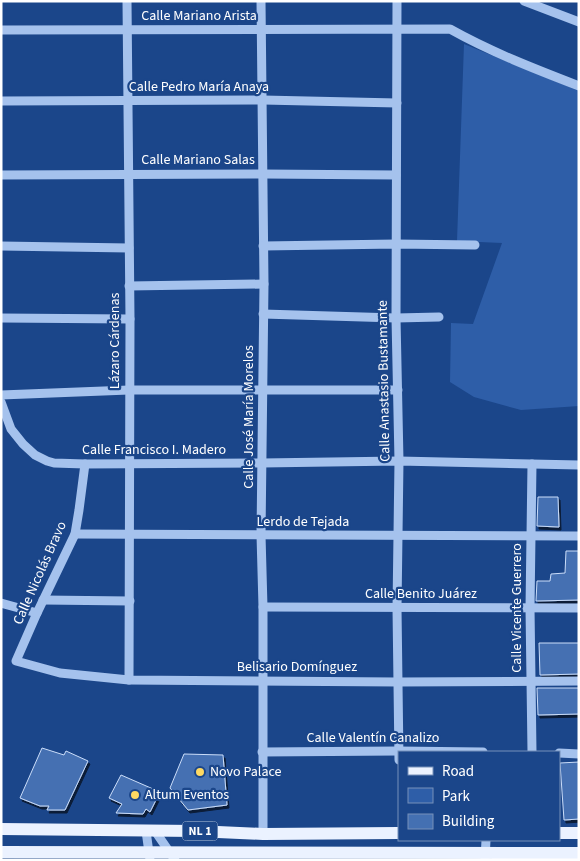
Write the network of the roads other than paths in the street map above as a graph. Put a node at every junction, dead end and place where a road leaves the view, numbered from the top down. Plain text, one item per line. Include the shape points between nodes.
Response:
1 (128, 1) edge
2 (261, 1) edge
3 (397, 1) edge
4 (524, 1) edge
5 (550, 6) edge
6 (579, 22) edge
7 (397, 28) junction
8 (262, 29) junction
9 (1, 30) edge
10 (127, 30) junction
11 (579, 86) edge
12 (128, 100) junction
13 (263, 100) junction
14 (1, 101) edge
15 (397, 103) junction
16 (263, 174) junction
17 (1, 175) edge
18 (128, 175) junction
19 (396, 175) junction
20 (396, 244) junction
21 (475, 245) dead end
22 (1, 246) edge
23 (263, 246) junction
24 (129, 248) junction
25 (264, 284) junction
26 (129, 286) junction
27 (263, 314) junction
28 (439, 317) dead end
29 (1, 318) edge
30 (396, 318) junction
31 (130, 319) junction
32 (129, 390) junction
33 (263, 390) junction
34 (398, 390) junction
35 (1, 395) edge
36 (1, 402) edge
37 (399, 461) junction
38 (85, 464) junction
39 (130, 464) junction
40 (262, 464) junction
41 (532, 464) junction
42 (579, 465) edge
43 (75, 534) junction
44 (130, 534) junction
45 (261, 535) junction
46 (398, 536) junction
47 (530, 536) junction
48 (579, 536) edge
49 (43, 600) junction
50 (130, 600) junction
51 (1, 603) edge
52 (262, 607) junction
53 (397, 608) junction
54 (530, 608) junction
55 (579, 608) edge
56 (37, 613) junction
57 (16, 661) joint
58 (129, 680) junction
59 (262, 681) junction
60 (531, 681) junction
61 (579, 681) edge
62 (398, 682) junction
63 (399, 751) edge
64 (532, 751) edge
65 (262, 752) junction
66 (560, 753) edge
67 (579, 754) edge
68 (398, 756) edge
69 (1, 829) edge
70 (151, 831) junction
71 (398, 833) edge
72 (560, 833) edge
73 (579, 833) edge
74 (263, 834) junction
75 (486, 841) edge
76 (1, 852) edge
77 (579, 853) edge
78 (150, 856) edge
79 (172, 856) edge
80 (486, 856) edge

1 - 10 street, Lázaro Cárdenas
2 - 8 street, Calle José María Morelos
3 - 7 street, Calle Anastasio Bustamante
4 - 5 street
5 - 6 street
7 - 8 street, Calle Mariano Arista
7 - 11 street, Calle Mariano Arista via 450,29
7 - 15 street, Calle Anastasio Bustamante
8 - 10 street, Calle Mariano Arista
8 - 13 street, Calle José María Morelos
9 - 10 street, Calle Mariano Arista
10 - 12 street, Lázaro Cárdenas
12 - 13 street, Calle Pedro María Anaya
12 - 14 street, Calle Pedro María Anaya
12 - 18 street, Lázaro Cárdenas
13 - 15 street, Calle Pedro María Anaya
13 - 16 street, Calle José María Morelos
15 - 19 street, Calle Anastasio Bustamante
16 - 18 street, Calle Mariano Salas
16 - 19 street, Calle Mariano Salas
16 - 23 street, Calle José María Morelos
17 - 18 street, Calle Mariano Salas
18 - 24 street, Lázaro Cárdenas
19 - 20 street, Calle Anastasio Bustamante
20 - 21 street
20 - 23 street
20 - 30 street, Calle Anastasio Bustamante
22 - 24 street
23 - 25 street, Calle José María Morelos
24 - 26 street, Lázaro Cárdenas
25 - 26 street
25 - 27 street, Calle José María Morelos
26 - 31 street, Lázaro Cárdenas
27 - 30 street
27 - 33 street, Calle José María Morelos
28 - 30 street
29 - 31 street
30 - 34 street, Calle Anastasio Bustamante
31 - 32 street, Lázaro Cárdenas
32 - 33 street
32 - 35 street
32 - 39 street, Lázaro Cárdenas
33 - 34 street
33 - 40 street, Calle José María Morelos
34 - 37 street, Calle Anastasio Bustamante
36 - 38 street, Calle Francisco I. Madero via 11,428 35,454 54,463
37 - 40 street, Calle Francisco I. Madero
37 - 41 street, Calle Francisco I. Madero
37 - 46 street, Calle Anastasio Bustamante
38 - 39 street, Calle Francisco I. Madero
38 - 43 street, Calle Nicolás Bravo
39 - 40 street, Calle Francisco I. Madero
39 - 44 street, Lázaro Cárdenas
40 - 45 street, Calle José María Morelos
41 - 42 street, Calle Francisco I. Madero
41 - 47 street, Calle Vicente Guerrero
43 - 44 street, Lerdo de Tejada
43 - 49 street, Calle Nicolás Bravo
44 - 45 street, Lerdo de Tejada
44 - 50 street, Lázaro Cárdenas
45 - 46 street, Lerdo de Tejada
45 - 52 street, Calle José María Morelos
46 - 47 street, Lerdo de Tejada
46 - 53 street, Calle Anastasio Bustamante
47 - 48 street, Lerdo de Tejada
47 - 54 street, Calle Vicente Guerrero
49 - 50 street
49 - 56 street, Calle Nicolás Bravo
50 - 58 street, Lázaro Cárdenas
51 - 56 street
52 - 53 street, Calle Benito Juárez
52 - 59 street, Calle José María Morelos
53 - 54 street, Calle Benito Juárez
53 - 62 street, Calle Anastasio Bustamante
54 - 55 street, Calle Benito Juárez
54 - 60 street, Calle Vicente Guerrero
56 - 57 street, Calle Nicolás Bravo
57 - 58 street, Belisario Domínguez via 60,673
58 - 59 street, Belisario Domínguez
59 - 62 street, Belisario Domínguez
59 - 65 street, Calle José María Morelos
60 - 61 street, Belisario Domínguez
60 - 62 street, Belisario Domínguez
60 - 64 street, Calle Vicente Guerrero
62 - 63 street, Calle Anastasio Bustamante
65 - 68 street, Calle Valentín Canalizo
65 - 74 street, Calle José María Morelos
66 - 67 street
69 - 70 main road, NL 1
70 - 74 main road, NL 1
70 - 78 street
70 - 79 street
71 - 74 main road, NL 1
72 - 73 main road
75 - 80 street
76 - 78 main road, NL 1
77 - 80 main road, NL 1
78 - 79 main road, NL 1
79 - 80 main road, NL 1

